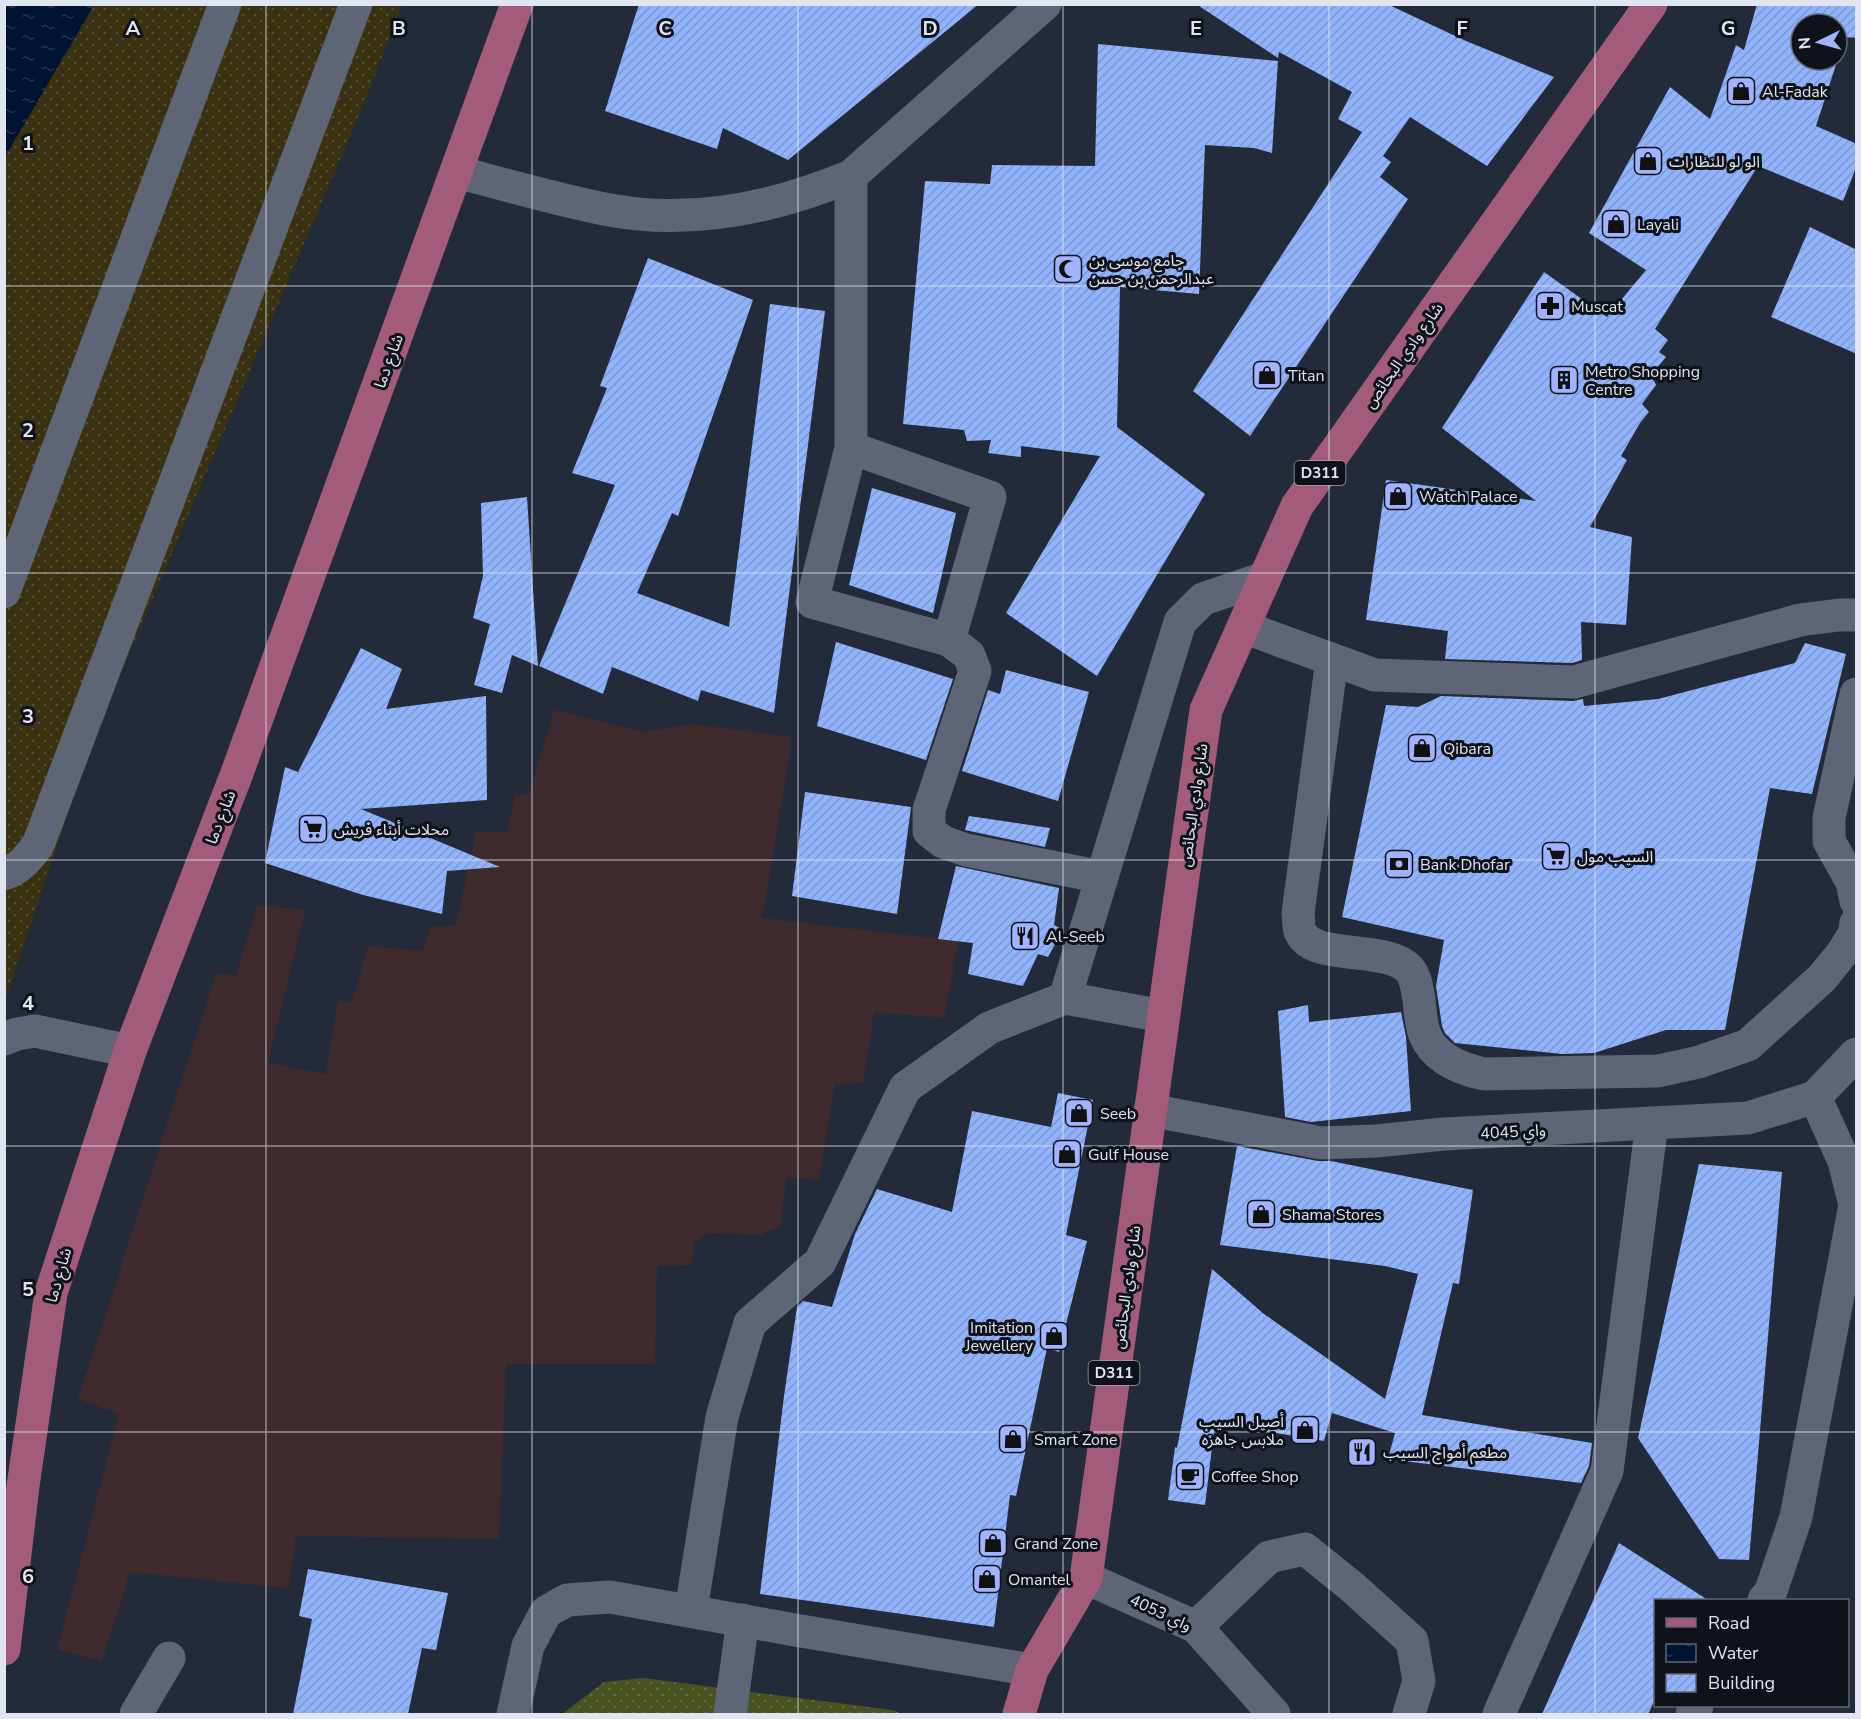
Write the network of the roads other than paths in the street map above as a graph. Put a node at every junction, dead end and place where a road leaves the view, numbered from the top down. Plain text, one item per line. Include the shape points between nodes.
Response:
1 (225, 4) edge
2 (356, 4) edge
3 (517, 4) edge
4 (1045, 4) edge
5 (1651, 4) edge
6 (457, 172) junction
7 (851, 176) junction
8 (851, 448) junction
9 (1265, 578) junction
10 (4, 592) edge
11 (1857, 615) edge
12 (1243, 627) junction
13 (948, 640) junction
14 (1332, 660) junction
15 (1857, 694) edge
16 (1850, 759) edge
17 (4, 874) edge
18 (1102, 878) junction
19 (1857, 901) edge
20 (1857, 923) edge
21 (1065, 998) junction
22 (1163, 1016) junction
23 (4, 1039) edge
24 (130, 1051) junction
25 (1857, 1054) edge
26 (1815, 1097) junction
27 (1150, 1110) junction
28 (1652, 1123) junction
29 (1850, 1162) edge
30 (1086, 1578) junction
31 (1765, 1599) edge
32 (691, 1610) junction
33 (743, 1620) junction
34 (1196, 1627) junction
35 (4, 1649) edge
36 (169, 1658) dead end
37 (1032, 1670) junction
38 (136, 1714) edge
39 (513, 1714) edge
40 (730, 1714) edge
41 (1019, 1714) edge
42 (1274, 1714) edge
43 (1409, 1714) edge
44 (1499, 1714) edge

1 - 10 street
2 - 17 street via 38,845 27,860
3 - 6 main road, شارع دما
4 - 7 street
5 - 9 main road, شارع وادي البحائص / D311 via 1297,506
6 - 7 street via 605,209 689,215 772,204
6 - 24 main road, شارع دما via 237,772
7 - 8 street
8 - 13 street via 990,497
8 - 13 street via 812,602
9 - 12 main road, شارع وادي البحائص / D311
9 - 18 street via 1203,599 1180,622
11 - 14 street via 1800,620 1574,682 1375,675
12 - 14 street
12 - 22 main road, شارع وادي البحائص / D311 via 1206,711
13 - 18 street via 969,655 975,671 929,810 929,831 966,850
14 - 20 street via 1298,913 1300,931 1308,943 1366,953 1409,969 1416,981 1425,1036 1436,1051 1460,1068 1484,1074 1658,1071 1748,1045 1822,978 1843,952
15 - 16 street
16 - 19 street via 1829,818 1829,841 1852,882
18 - 21 street
21 - 22 street
21 - 32 street via 989,1028 905,1088 820,1262 750,1323 722,1417
22 - 27 main road, شارع وادي البحائص / D311
23 - 24 street via 35,1031
24 - 35 main road, شارع دما via 51,1293
25 - 26 street, واي 4045
26 - 28 street, واي 4045 via 1748,1118
26 - 29 street
27 - 28 street, واي 4045 via 1321,1143
27 - 30 main road, شارع وادي البحائص / D311
28 - 44 street via 1606,1471
29 - 31 street via 1855,1205 1796,1517
30 - 34 street, واي 4053
30 - 37 main road, شارع وادي البحائص / D311
32 - 33 street
32 - 39 street via 610,1596 567,1600 546,1612 528,1646
33 - 37 street
33 - 40 street
34 - 42 street, واي 4053
34 - 43 street via 1269,1557 1305,1549 1412,1641 1419,1681
36 - 38 street
37 - 41 main road, شارع وادي البحائص / D311

